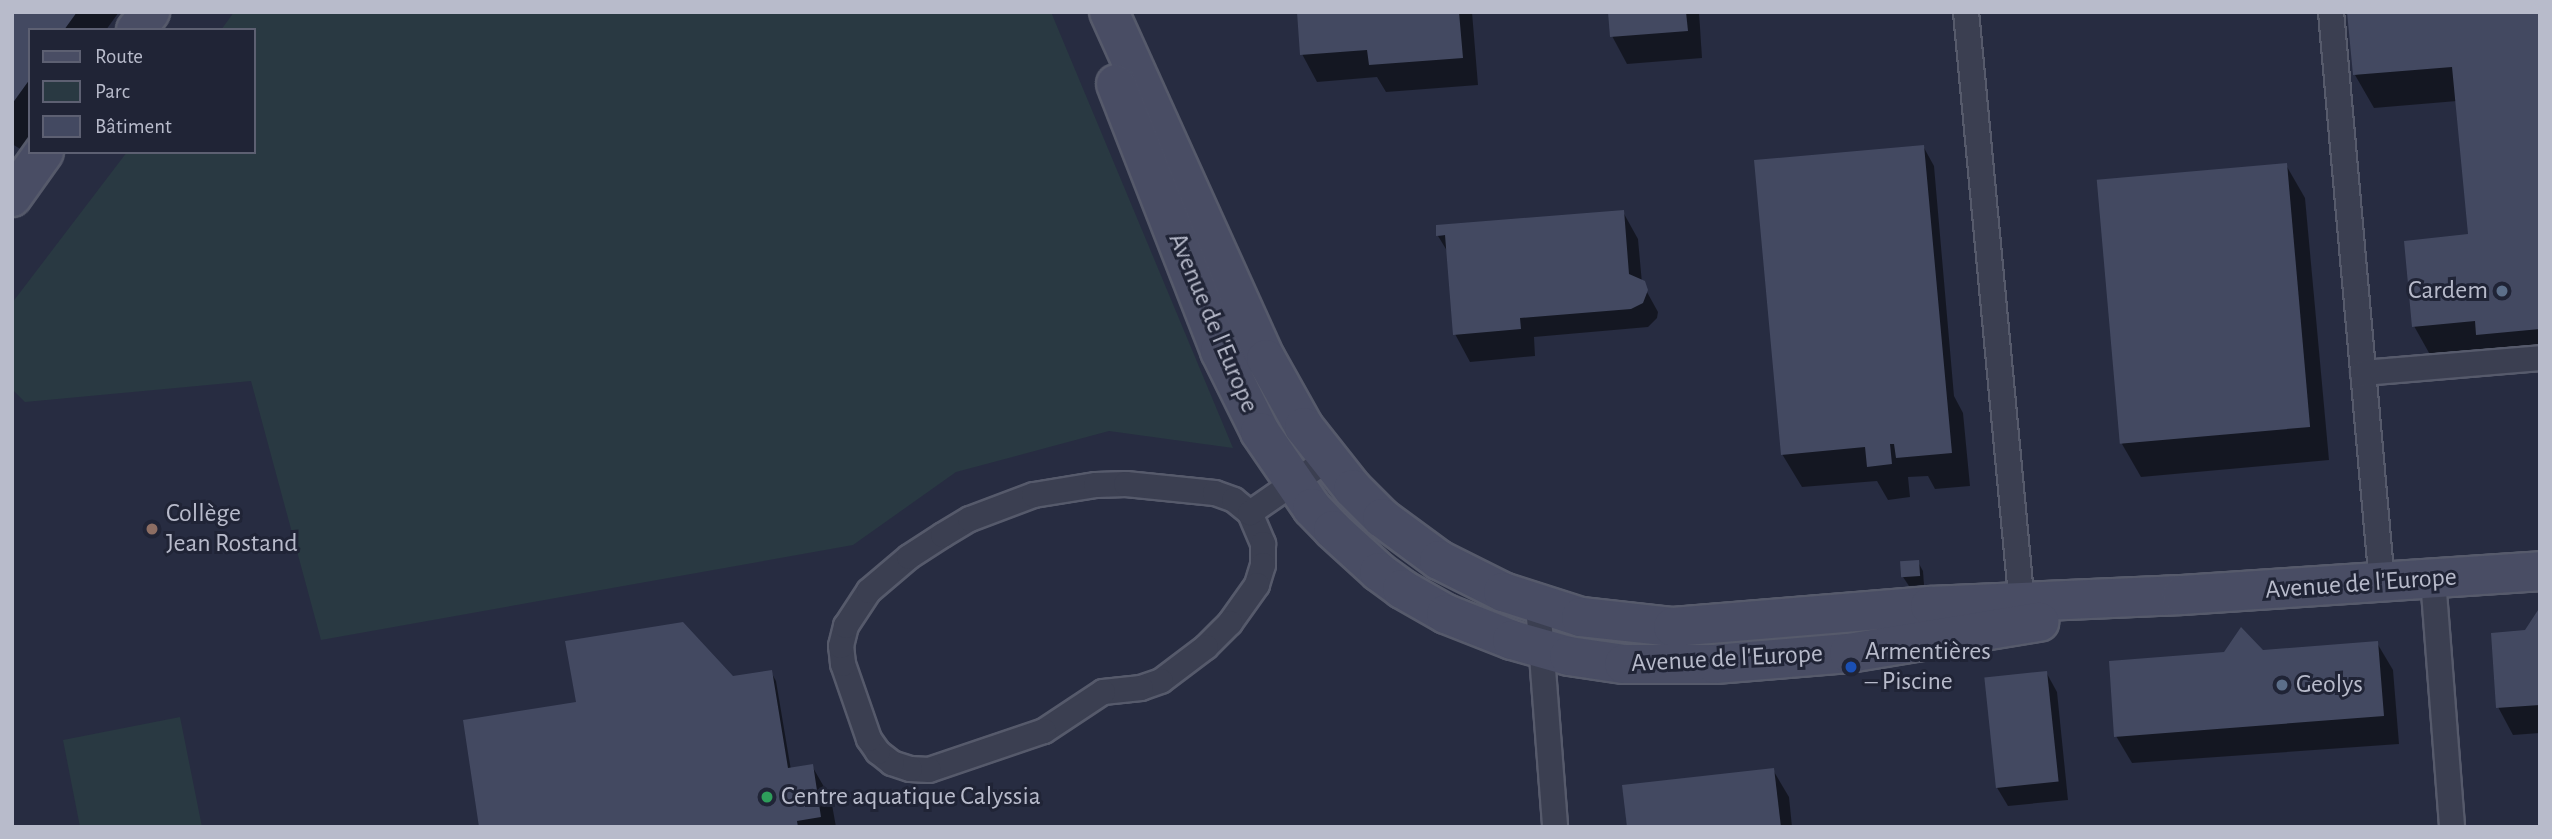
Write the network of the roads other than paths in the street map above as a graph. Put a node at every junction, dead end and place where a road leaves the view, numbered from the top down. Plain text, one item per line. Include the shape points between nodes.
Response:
1 (135, 12) edge
2 (150, 12) edge
3 (1088, 12) edge
4 (1109, 12) edge
5 (1966, 12) edge
6 (2331, 12) edge
7 (125, 28) edge
8 (138, 28) edge
9 (43, 154) edge
10 (12, 197) edge
11 (2540, 358) edge
12 (2363, 373) junction
13 (1328, 460) junction
14 (1294, 483) junction
15 (1250, 513) junction
16 (2540, 571) edge
17 (2433, 579) junction
18 (2382, 583) junction
19 (1538, 604) junction
20 (2023, 613) junction
21 (1539, 649) junction
22 (1555, 827) edge
23 (2452, 827) edge

1 - 7 street
2 - 8 street
3 - 14 street, Avenue de l'Europe via 1232,379 1259,432
4 - 13 street, Avenue de l'Europe via 1266,359
5 - 20 lane
6 - 12 lane
9 - 10 street
11 - 12 lane
12 - 18 lane
13 - 14 lane
13 - 19 street, Avenue de l'Europe via 1382,518 1439,560 1490,587
14 - 15 lane
14 - 21 street, Avenue de l'Europe via 1332,530 1402,589 1478,628
15 - 15 lane via 1215,493 1096,485 1034,495 977,516 943,535 869,591 846,626 842,664 869,739 892,763 929,770 1044,731 1103,692 1161,681 1222,631 1256,585 1263,565 1263,544
16 - 17 street, Avenue de l'Europe
17 - 18 street, Avenue de l'Europe
17 - 23 lane
18 - 20 street, Avenue de l'Europe via 2182,595
19 - 20 street, Avenue de l'Europe via 1609,622 1673,626
19 - 21 lane
20 - 21 street, Avenue de l'Europe via 1901,646 1715,664 1596,662
21 - 22 lane

